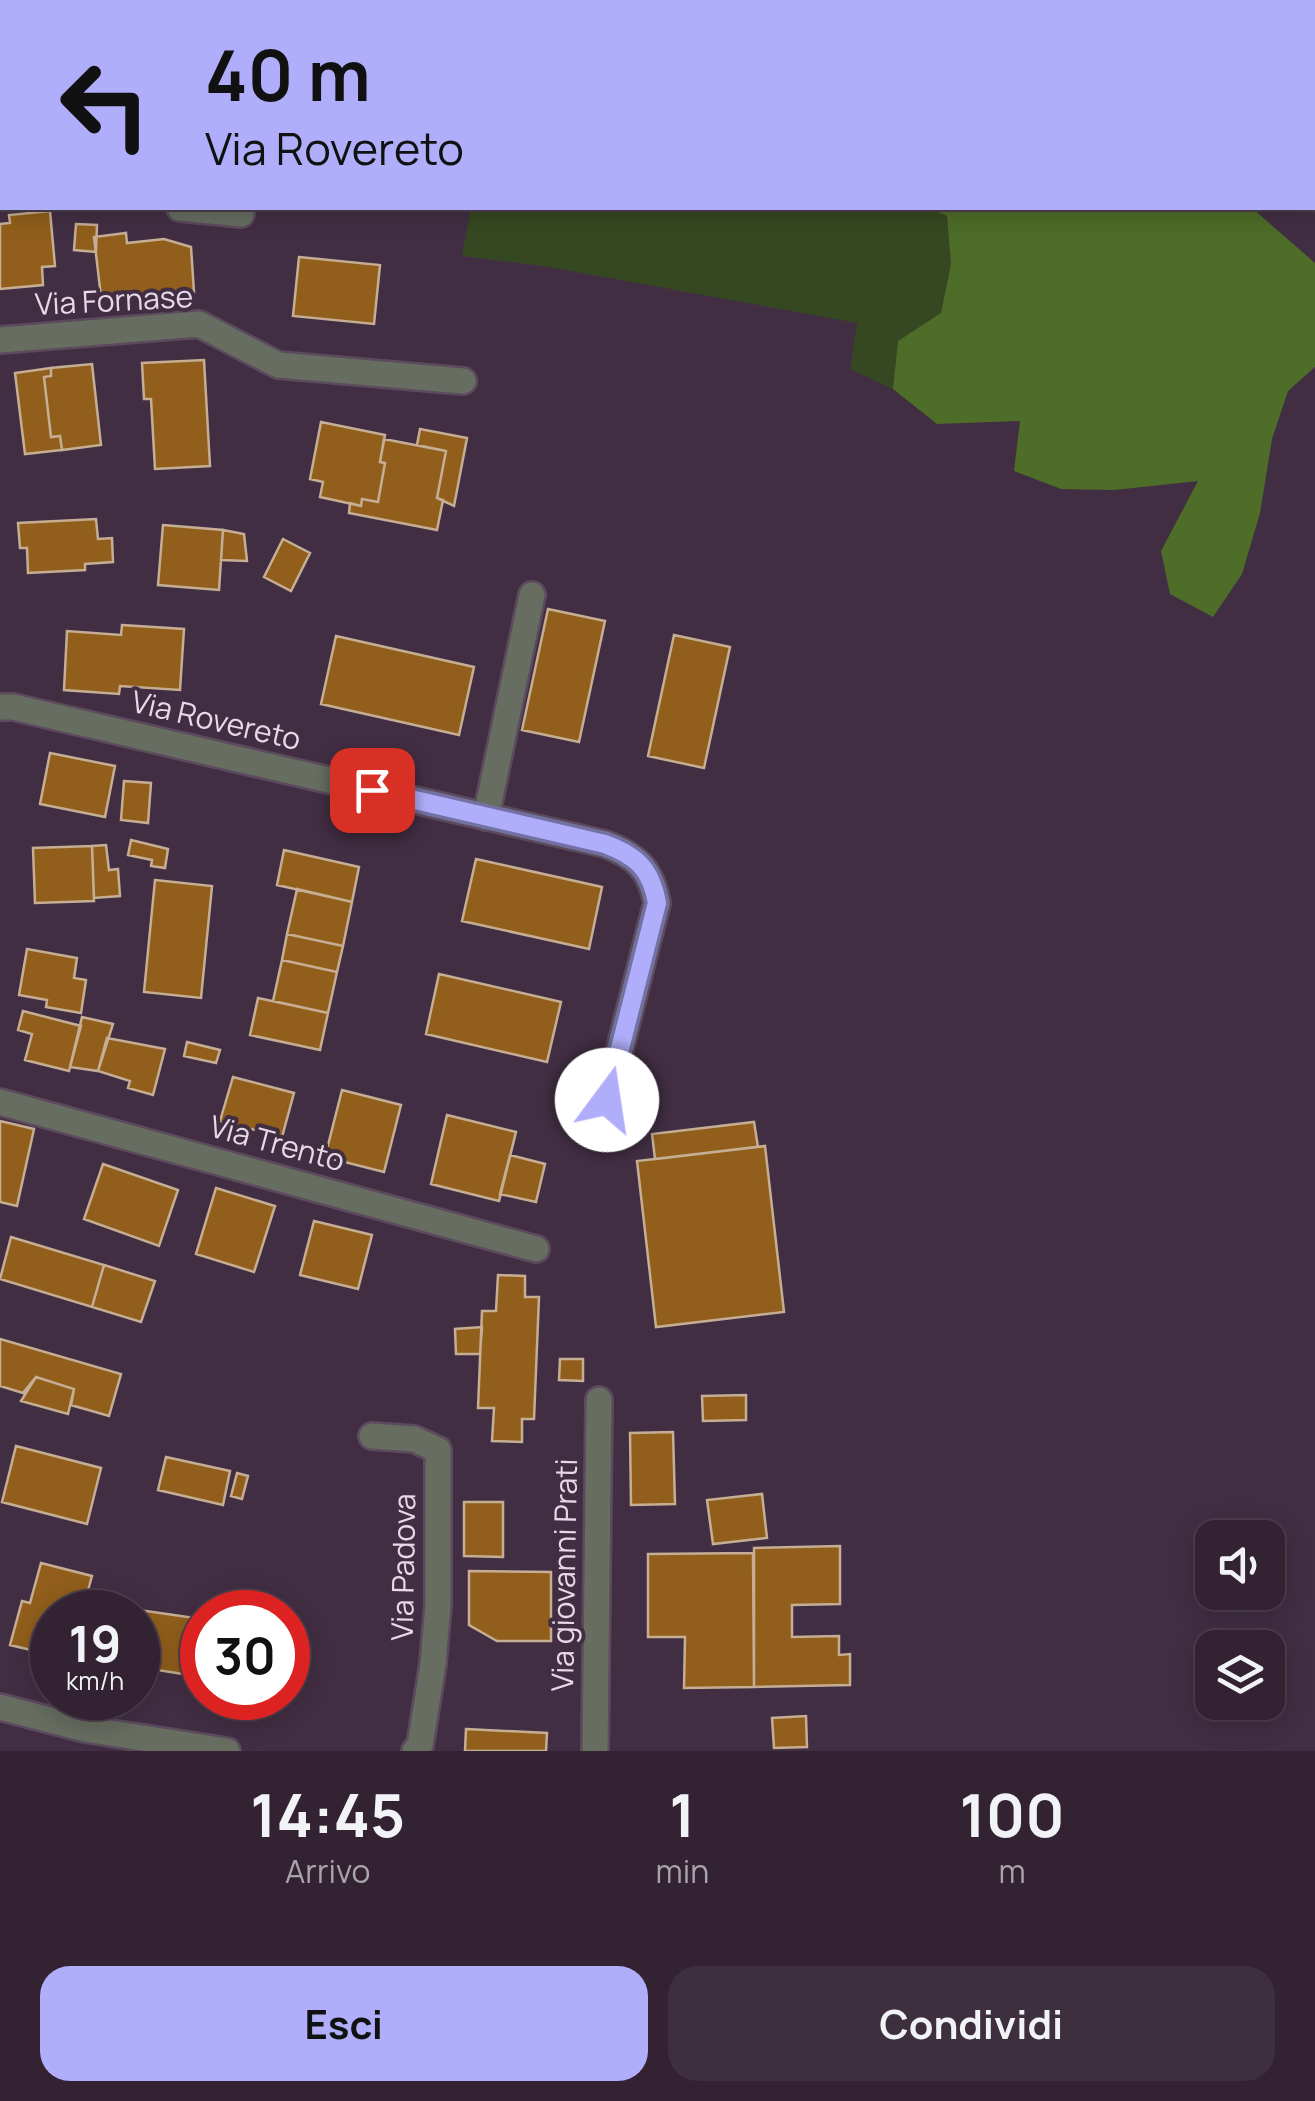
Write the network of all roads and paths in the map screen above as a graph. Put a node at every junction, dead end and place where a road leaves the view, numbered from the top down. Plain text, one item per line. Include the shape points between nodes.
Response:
1 (200, 210) edge
2 (241, 214) dead end
3 (0, 340) edge
4 (462, 381) dead end
5 (532, 595) dead end
6 (0, 707) edge
7 (486, 817) junction
8 (607, 1100) dead end
9 (0, 1102) edge
10 (536, 1249) dead end
11 (599, 1400) dead end
12 (372, 1436) dead end
13 (0, 1706) edge
14 (227, 1751) edge
15 (415, 1751) edge
16 (595, 1751) edge

1 - 2 street
3 - 4 street, Via Fornase via 200,324 278,365
5 - 7 street
6 - 7 street, Via Rovereto
7 - 8 street, Via Rovereto via 605,844 630,854 653,882 657,903
9 - 10 street, Via Trento
11 - 16 street, Via giovanni Prati
12 - 15 street, Via Padova via 414,1439 438,1450 436,1634
13 - 14 street via 85,1729

